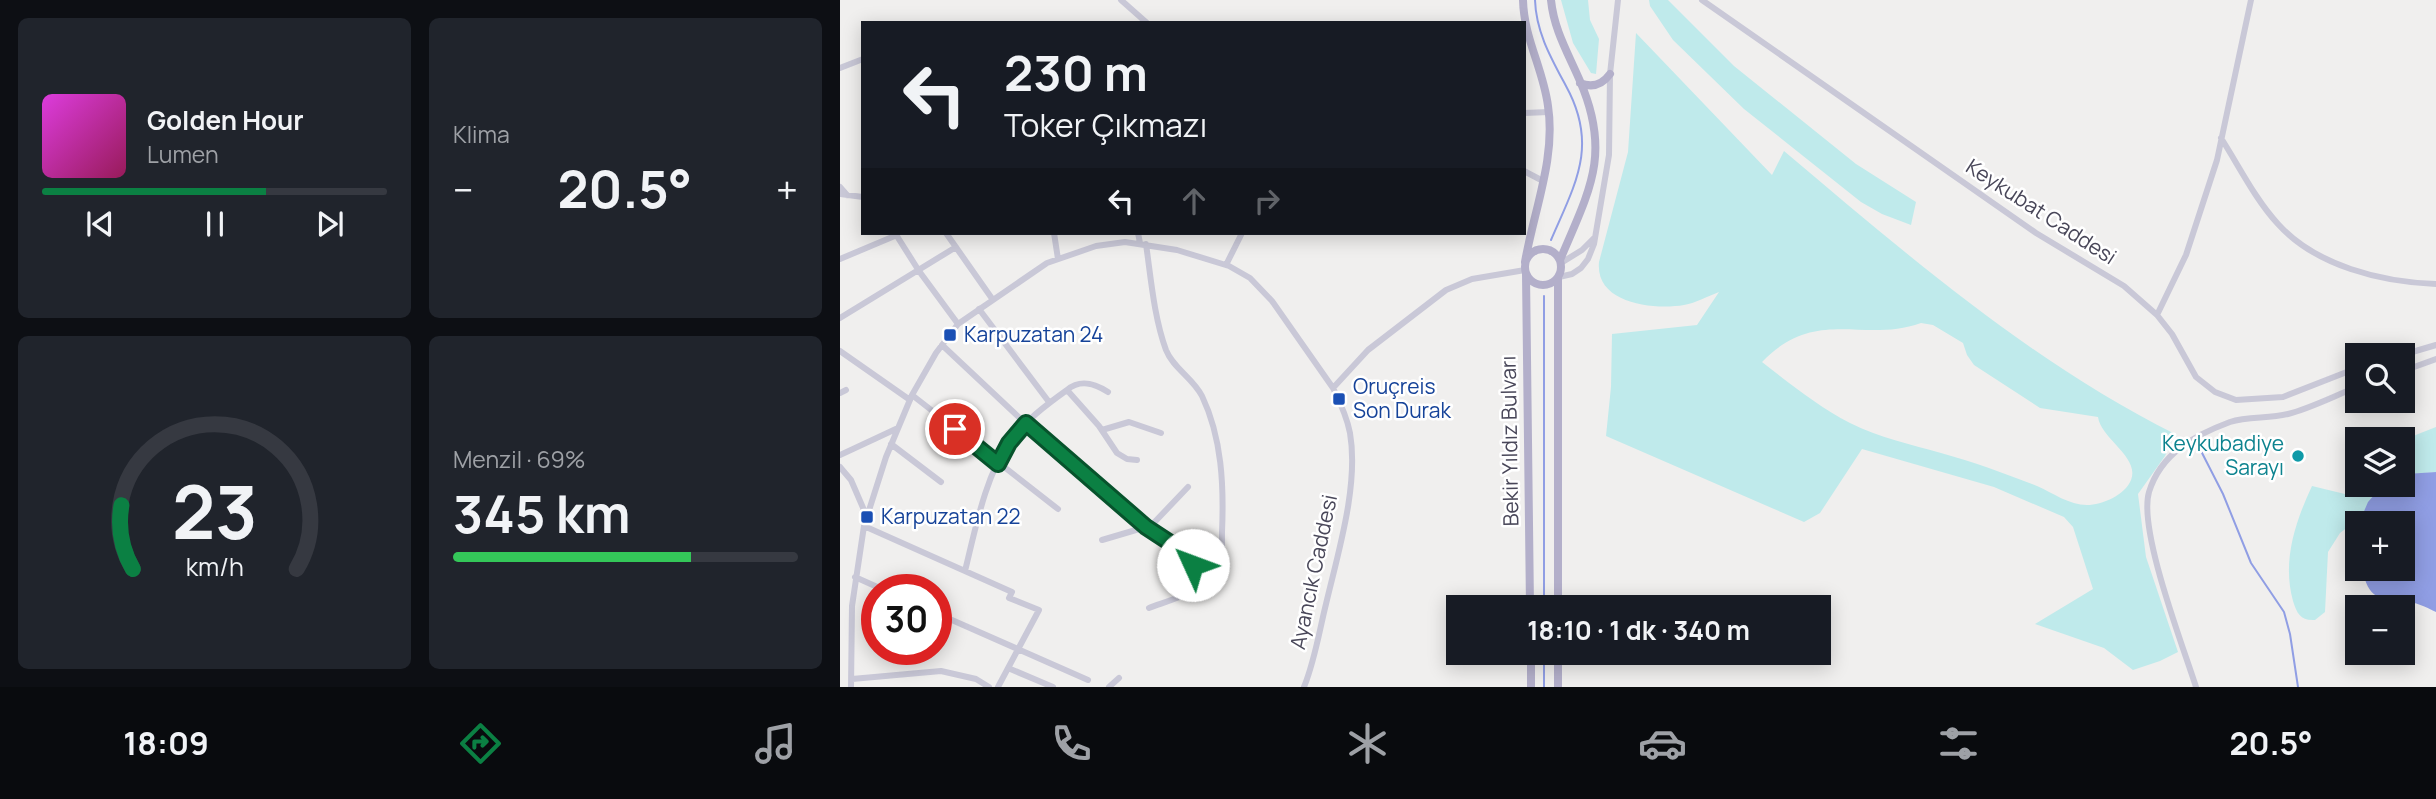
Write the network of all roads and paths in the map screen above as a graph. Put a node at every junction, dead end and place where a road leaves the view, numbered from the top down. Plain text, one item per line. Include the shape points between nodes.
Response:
1 (1121, 0) edge
2 (1523, 0) edge
3 (1551, 0) edge
4 (1618, 0) edge
5 (1702, 0) edge
6 (2251, 0) edge
7 (1145, 21) edge
8 (1525, 21) edge
9 (1526, 30) edge
10 (861, 60) edge
11 (840, 68) edge
12 (1610, 74) junction
13 (1580, 83) junction
14 (1549, 112) junction
15 (1526, 113) edge
16 (2221, 138) junction
17 (1526, 172) edge
18 (1542, 181) junction
19 (840, 187) edge
20 (844, 194) edge
21 (1596, 233) junction
22 (894, 235) edge
23 (897, 235) edge
24 (947, 235) edge
25 (1054, 235) edge
26 (1139, 235) edge
27 (1241, 235) edge
28 (1143, 244) junction
29 (956, 247) junction
30 (840, 259) edge
31 (1058, 259) junction
32 (1560, 261) junction
33 (1226, 265) junction
34 (1525, 268) junction
35 (919, 271) junction
36 (1558, 278) junction
37 (2436, 284) edge
38 (993, 300) junction
39 (979, 309) junction
40 (2157, 315) junction
41 (840, 318) edge
42 (958, 324) junction
43 (942, 345) junction
44 (2436, 345) edge
45 (840, 351) edge
46 (2415, 351) edge
47 (2436, 359) edge
48 (2415, 367) edge
49 (2345, 373) edge
50 (1333, 388) junction
51 (1066, 390) junction
52 (1108, 391) dead end
53 (2345, 392) edge
54 (911, 397) junction
55 (1049, 402) junction
56 (1026, 423) junction
57 (898, 428) junction
58 (1102, 430) junction
59 (1161, 433) dead end
60 (891, 444) junction
61 (840, 456) edge
62 (1137, 460) dead end
63 (998, 464) junction
64 (840, 467) edge
65 (941, 482) dead end
66 (1188, 487) dead end
67 (1058, 509) dead end
68 (867, 517) junction
69 (864, 526) junction
70 (1147, 528) junction
71 (1102, 540) dead end
72 (965, 571) junction
73 (855, 577) junction
74 (861, 580) edge
75 (1208, 581) junction
76 (1530, 595) edge
77 (1558, 595) edge
78 (1149, 608) dead end
79 (952, 620) edge
80 (1018, 649) junction
81 (1531, 665) edge
82 (1558, 665) edge
83 (1008, 668) junction
84 (1119, 678) dead end
85 (852, 679) junction
86 (1088, 680) dead end
87 (851, 687) edge
88 (989, 687) edge
89 (998, 687) edge
90 (1053, 687) edge
91 (1109, 687) edge
92 (1304, 687) edge
93 (1531, 687) edge
94 (1558, 687) edge
95 (2196, 687) edge

1 - 7 street
2 - 8 main road, Bekir Yıldız Bulvarı
3 - 13 main road via 1558,32
4 - 12 street
5 - 40 street, Keykubat Caddesi via 2036,233 2124,286
6 - 16 street
9 - 14 main road, Bekir Yıldız Bulvarı
10 - 11 street
12 - 13 main road via 1598,85
12 - 21 street via 1609,155
13 - 32 main road via 1593,119 1595,163 1587,196
14 - 15 street
14 - 18 main road, Bekir Yıldız Bulvarı
16 - 37 street via 2270,215 2304,246 2368,274
16 - 40 street via 2186,255
17 - 18 street
18 - 34 main road, Bekir Yıldız Bulvarı
19 - 20 street
21 - 32 street via 1586,248
21 - 36 street via 1585,264
22 - 30 street
23 - 35 street
24 - 29 street
25 - 31 street
26 - 28 street
27 - 33 street
28 - 31 street, Ayancık Caddesi via 1108,243
28 - 33 street, Ayancık Caddesi
28 - 75 street via 1166,350 1200,393 1216,437 1224,488 1221,556
29 - 35 street
29 - 38 street
31 - 38 street, Ayancık Caddesi
32 - 34 main road via 1553,252 1541,249 1533,252
32 - 36 main road
33 - 50 street, Ayancık Caddesi via 1263,289
34 - 36 main road via 1533,283 1541,286
34 - 50 street via 1446,289 1368,350
34 - 76 main road, Bekir Yıldız Bulvarı
35 - 41 street
35 - 42 street
36 - 77 main road
38 - 39 street, Ayancık Caddesi
39 - 42 street, Ayancık Caddesi
39 - 55 street
40 - 49 street, Keykubat Caddesi via 2196,377 2215,392 2236,400 2283,397
42 - 43 street, Ayancık Caddesi
43 - 54 street, Ayancık Caddesi
43 - 56 street
44 - 46 street
45 - 54 street
47 - 48 street
50 - 92 street, Ayancık Caddesi via 1350,435 1350,477 1345,520
51 - 52 street via 1084,383
51 - 55 street
51 - 58 street
53 - 95 street via 2287,414 2234,421 2192,437 2154,480 2147,509 2153,540
54 - 57 street, Ayancık Caddesi
54 - 63 street
55 - 56 street
56 - 63 street
56 - 70 street
57 - 60 street, Ayancık Caddesi
57 - 61 street
58 - 59 street via 1129,422
58 - 62 street via 1120,456
60 - 65 street
60 - 68 street, Ayancık Caddesi
63 - 67 street
63 - 72 street
64 - 68 street via 851,480
66 - 70 street
68 - 69 street, Ayancık Caddesi
69 - 72 street
69 - 73 street, Ayancık Caddesi
70 - 71 street
70 - 75 street via 1178,548
72 - 80 street via 1039,610
73 - 74 street
73 - 85 street, Ayancık Caddesi
75 - 78 street
79 - 80 street
80 - 83 street
80 - 86 street
81 - 93 main road
82 - 94 main road
83 - 89 street
83 - 90 street
84 - 91 street
85 - 87 street, Ayancık Caddesi
85 - 88 street via 941,671

